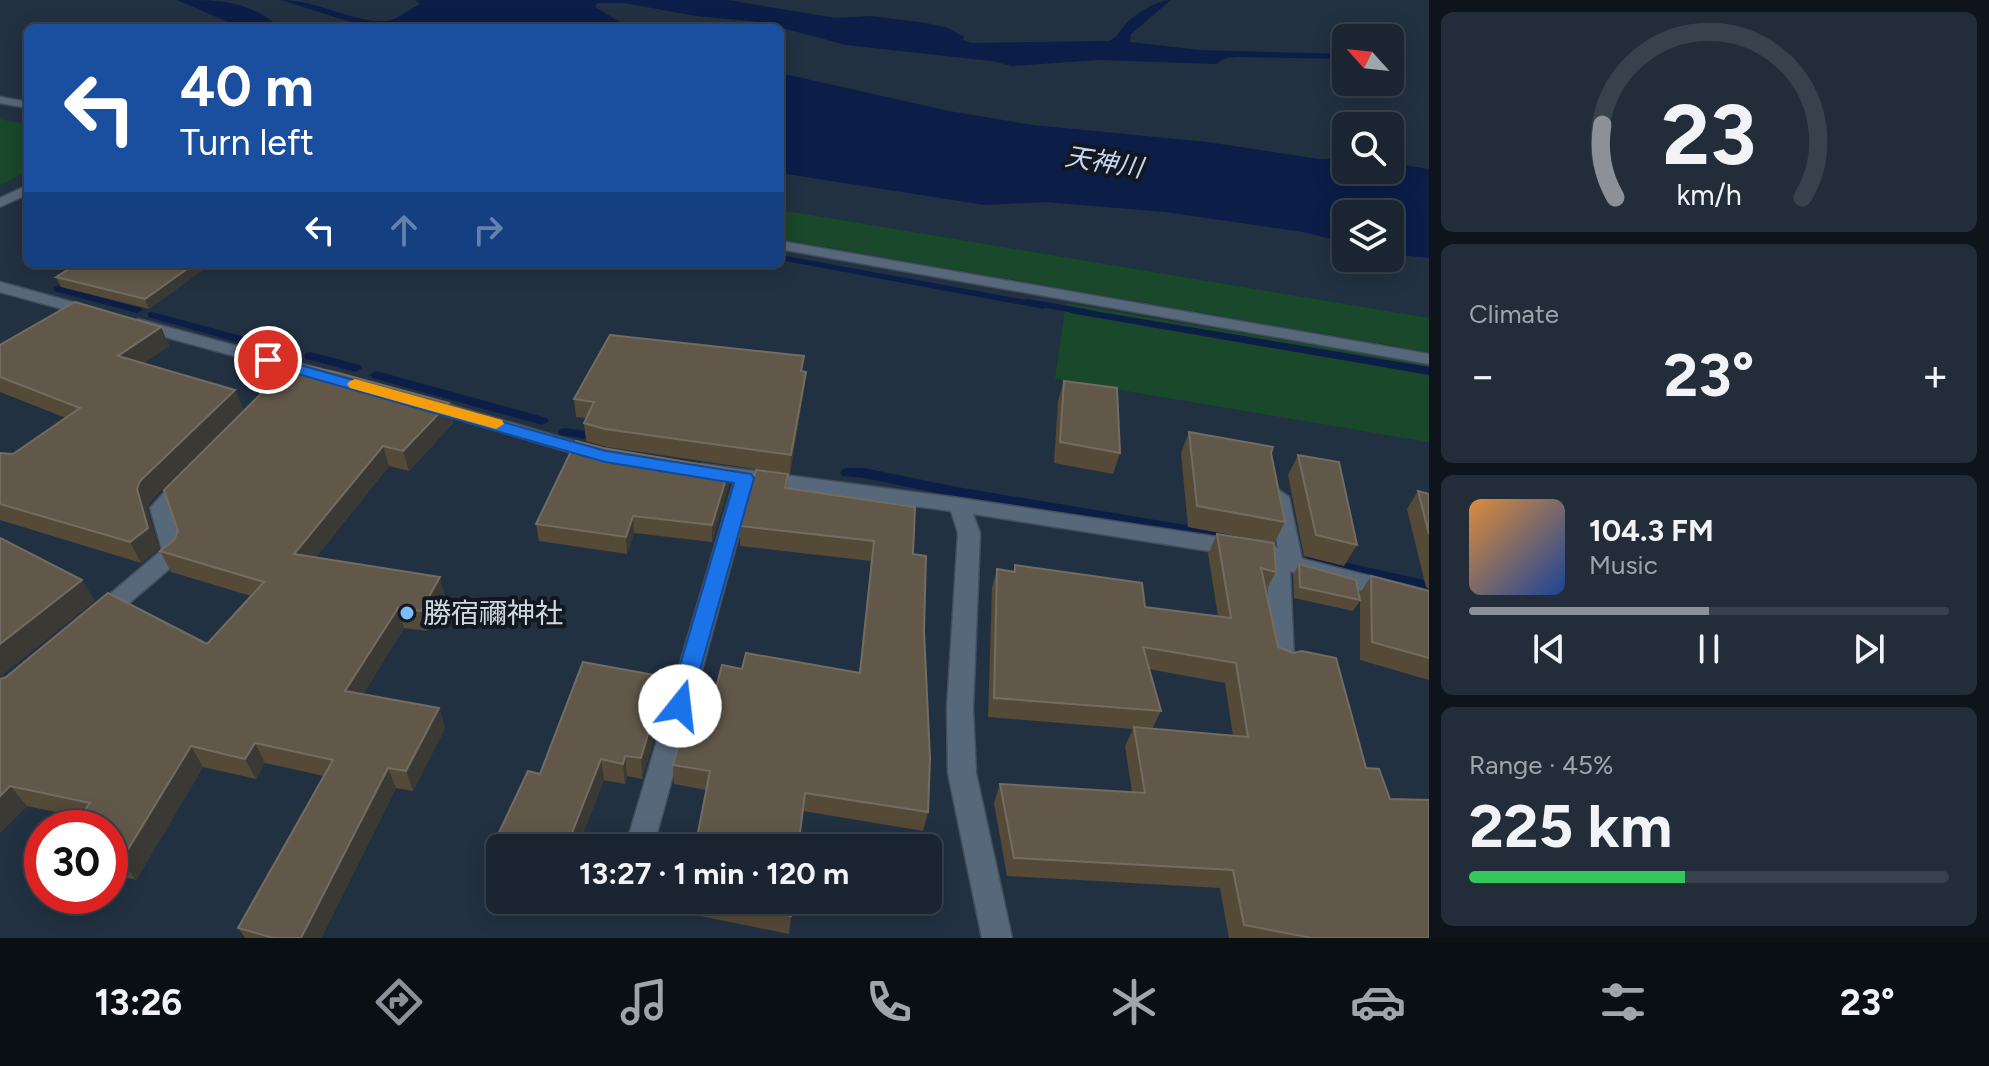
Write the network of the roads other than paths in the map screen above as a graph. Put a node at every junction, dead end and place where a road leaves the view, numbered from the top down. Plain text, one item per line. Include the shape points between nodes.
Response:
1 (0, 100) edge
2 (24, 104) edge
3 (24, 191) edge
4 (0, 203) edge
5 (784, 246) edge
6 (0, 287) edge
7 (1429, 359) edge
8 (298, 369) junction
9 (329, 377) edge
10 (277, 390) edge
11 (404, 398) edge
12 (620, 459) edge
13 (202, 465) edge
14 (683, 468) edge
15 (1274, 473) edge
16 (745, 478) junction
17 (959, 505) junction
18 (1285, 560) junction
19 (1429, 600) edge
20 (84, 628) edge
21 (1282, 660) edge
22 (643, 834) edge
23 (997, 938) edge

1 - 2 street
3 - 4 street
5 - 7 street
6 - 8 street
8 - 9 street
8 - 10 street
11 - 12 street
13 - 20 street via 160,508 174,552
14 - 16 street
15 - 18 street
16 - 17 street
16 - 22 street
17 - 18 street
17 - 23 street via 969,533 962,773
18 - 19 street
18 - 21 street

